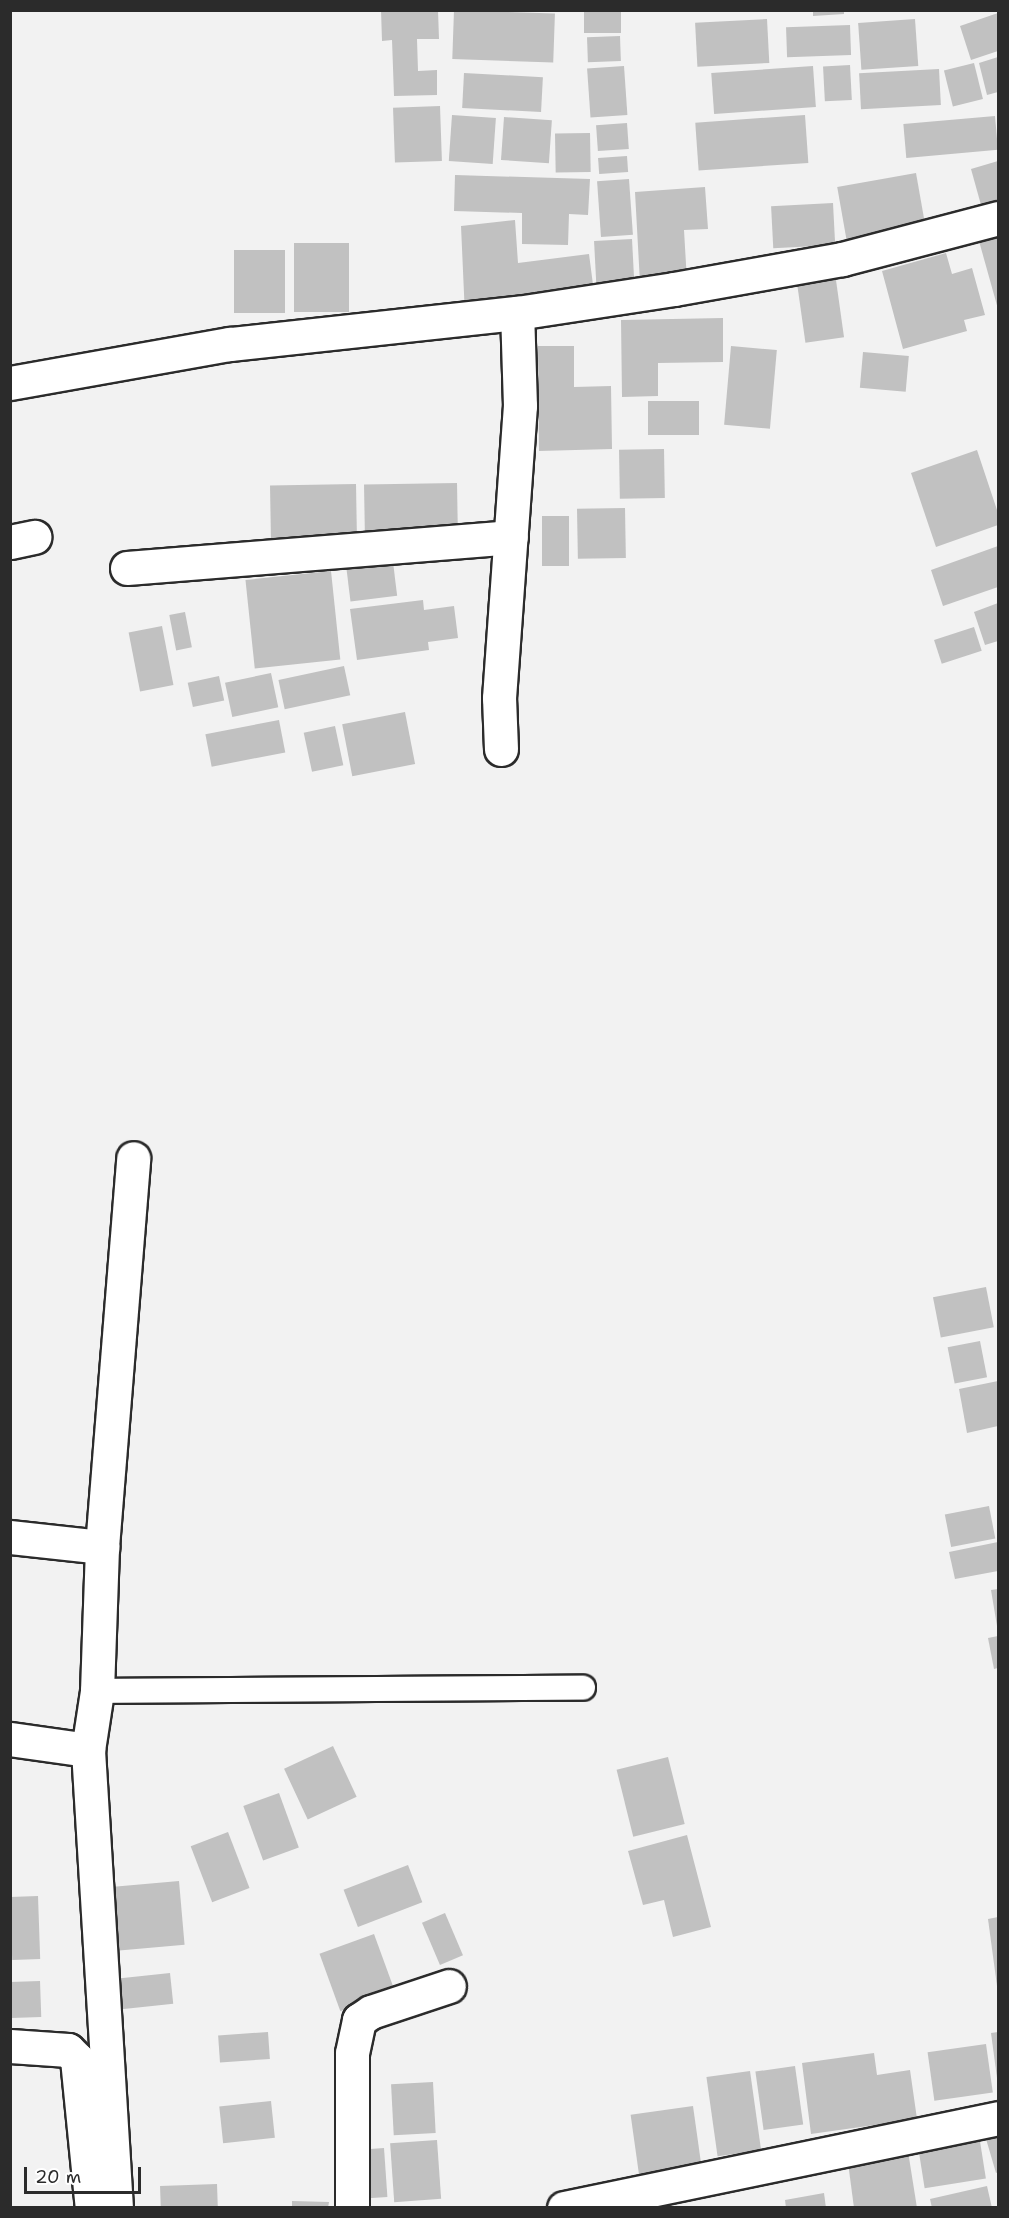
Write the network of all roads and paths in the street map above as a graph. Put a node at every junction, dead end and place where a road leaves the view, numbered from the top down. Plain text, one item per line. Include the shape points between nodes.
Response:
1 (999, 218) edge
2 (516, 313) junction
3 (10, 384) edge
4 (511, 537) junction
5 (127, 568) dead end
6 (501, 750) dead end
7 (133, 1158) dead end
8 (10, 1537) edge
9 (102, 1547) junction
10 (583, 1688) dead end
11 (97, 1691) junction
12 (10, 1739) edge
13 (88, 1750) junction
14 (449, 1986) dead end
15 (10, 2046) edge
16 (999, 2118) edge
17 (92, 2208) edge
18 (116, 2208) edge
19 (352, 2208) edge
20 (564, 2208) edge

1 - 2 street via 842,259
2 - 3 street via 230,344
2 - 4 street via 520,406
4 - 5 street
4 - 6 street via 499,698
7 - 9 street
8 - 9 street
9 - 11 street
10 - 11 lane
11 - 13 street
12 - 13 street
13 - 18 street
14 - 19 street via 371,2012 359,2020 352,2053
15 - 17 street via 68,2050 77,2059
16 - 20 street

